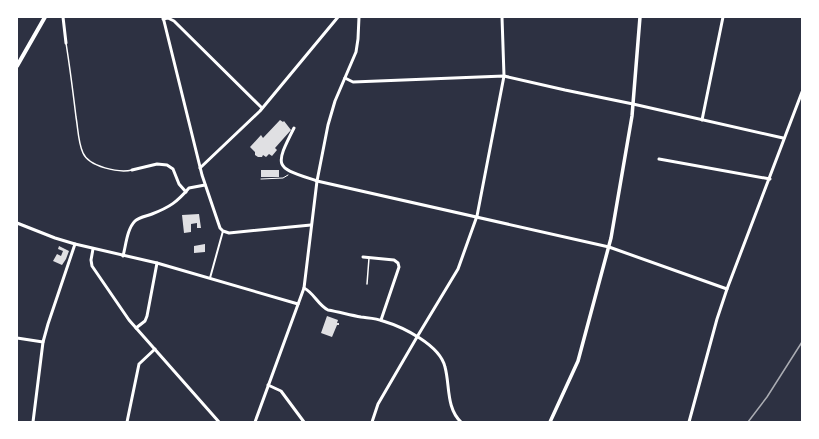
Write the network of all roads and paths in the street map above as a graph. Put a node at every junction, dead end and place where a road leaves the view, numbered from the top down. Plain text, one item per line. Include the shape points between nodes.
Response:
1 (45, 17) edge
2 (63, 17) edge
3 (338, 17) edge
4 (359, 17) edge
5 (502, 17) edge
6 (640, 17) edge
7 (723, 17) edge
8 (163, 18) edge
9 (66, 43) joint
10 (17, 66) edge
11 (504, 76) junction
12 (345, 78) junction
13 (802, 92) edge
14 (633, 104) junction
15 (262, 108) junction
16 (702, 120) junction
17 (294, 128) dead end
18 (783, 138) junction
19 (659, 159) dead end
20 (200, 168) junction
21 (132, 170) joint
22 (291, 172) junction
23 (261, 179) dead end
24 (770, 179) junction
25 (317, 181) junction
26 (205, 185) junction
27 (186, 192) junction
28 (477, 216) junction
29 (17, 223) edge
30 (311, 225) junction
31 (223, 231) junction
32 (75, 244) junction
33 (609, 247) junction
34 (93, 249) junction
35 (123, 256) junction
36 (363, 257) dead end
37 (369, 258) junction
38 (157, 263) junction
39 (210, 279) junction
40 (367, 284) dead end
41 (304, 288) junction
42 (727, 289) junction
43 (298, 304) junction
44 (381, 320) junction
45 (136, 328) junction
46 (417, 337) junction
47 (17, 338) edge
48 (43, 342) junction
49 (155, 349) junction
50 (268, 385) junction
51 (33, 422) edge
52 (127, 422) edge
53 (219, 422) edge
54 (255, 422) edge
55 (304, 422) edge
56 (372, 422) edge
57 (461, 422) edge
58 (550, 422) edge
59 (689, 422) edge

1 - 10 main road
2 - 9 street
3 - 15 street
4 - 12 street via 356,52
5 - 11 street
6 - 14 street
7 - 16 street
8 - 15 street via 174,21
8 - 20 street
9 - 21 lane via 83,153 94,164 116,170
11 - 12 street via 353,82
11 - 14 street
11 - 28 street
12 - 25 street via 328,125
13 - 18 street
14 - 16 street
14 - 33 street
15 - 20 street
16 - 18 street
17 - 22 street via 281,156 283,167
18 - 24 street
19 - 24 street
20 - 26 street
21 - 27 street via 157,164 167,165 173,169 179,184
22 - 23 path via 283,178
22 - 25 street
24 - 42 street
25 - 28 street
25 - 30 street
26 - 27 street via 193,186
26 - 31 street via 218,224
27 - 35 street via 174,204 136,219
28 - 33 street
28 - 46 street via 458,269
29 - 32 street
30 - 31 street via 229,233
30 - 41 street
31 - 39 street
32 - 34 street
32 - 48 street
33 - 42 street
33 - 58 street via 578,361
34 - 35 street
34 - 45 street via 92,266
35 - 38 street
36 - 37 street
37 - 40 lane
37 - 44 street via 394,260 399,267
38 - 39 street
38 - 45 street via 147,316
39 - 43 street
41 - 43 street
41 - 44 street via 328,310
42 - 59 street
43 - 50 street
44 - 46 street
45 - 49 street
46 - 56 street via 378,404
46 - 57 street via 428,344 442,359 451,403
47 - 48 street
48 - 51 street
49 - 52 street via 139,364
49 - 53 street
50 - 54 street
50 - 55 street via 282,391

